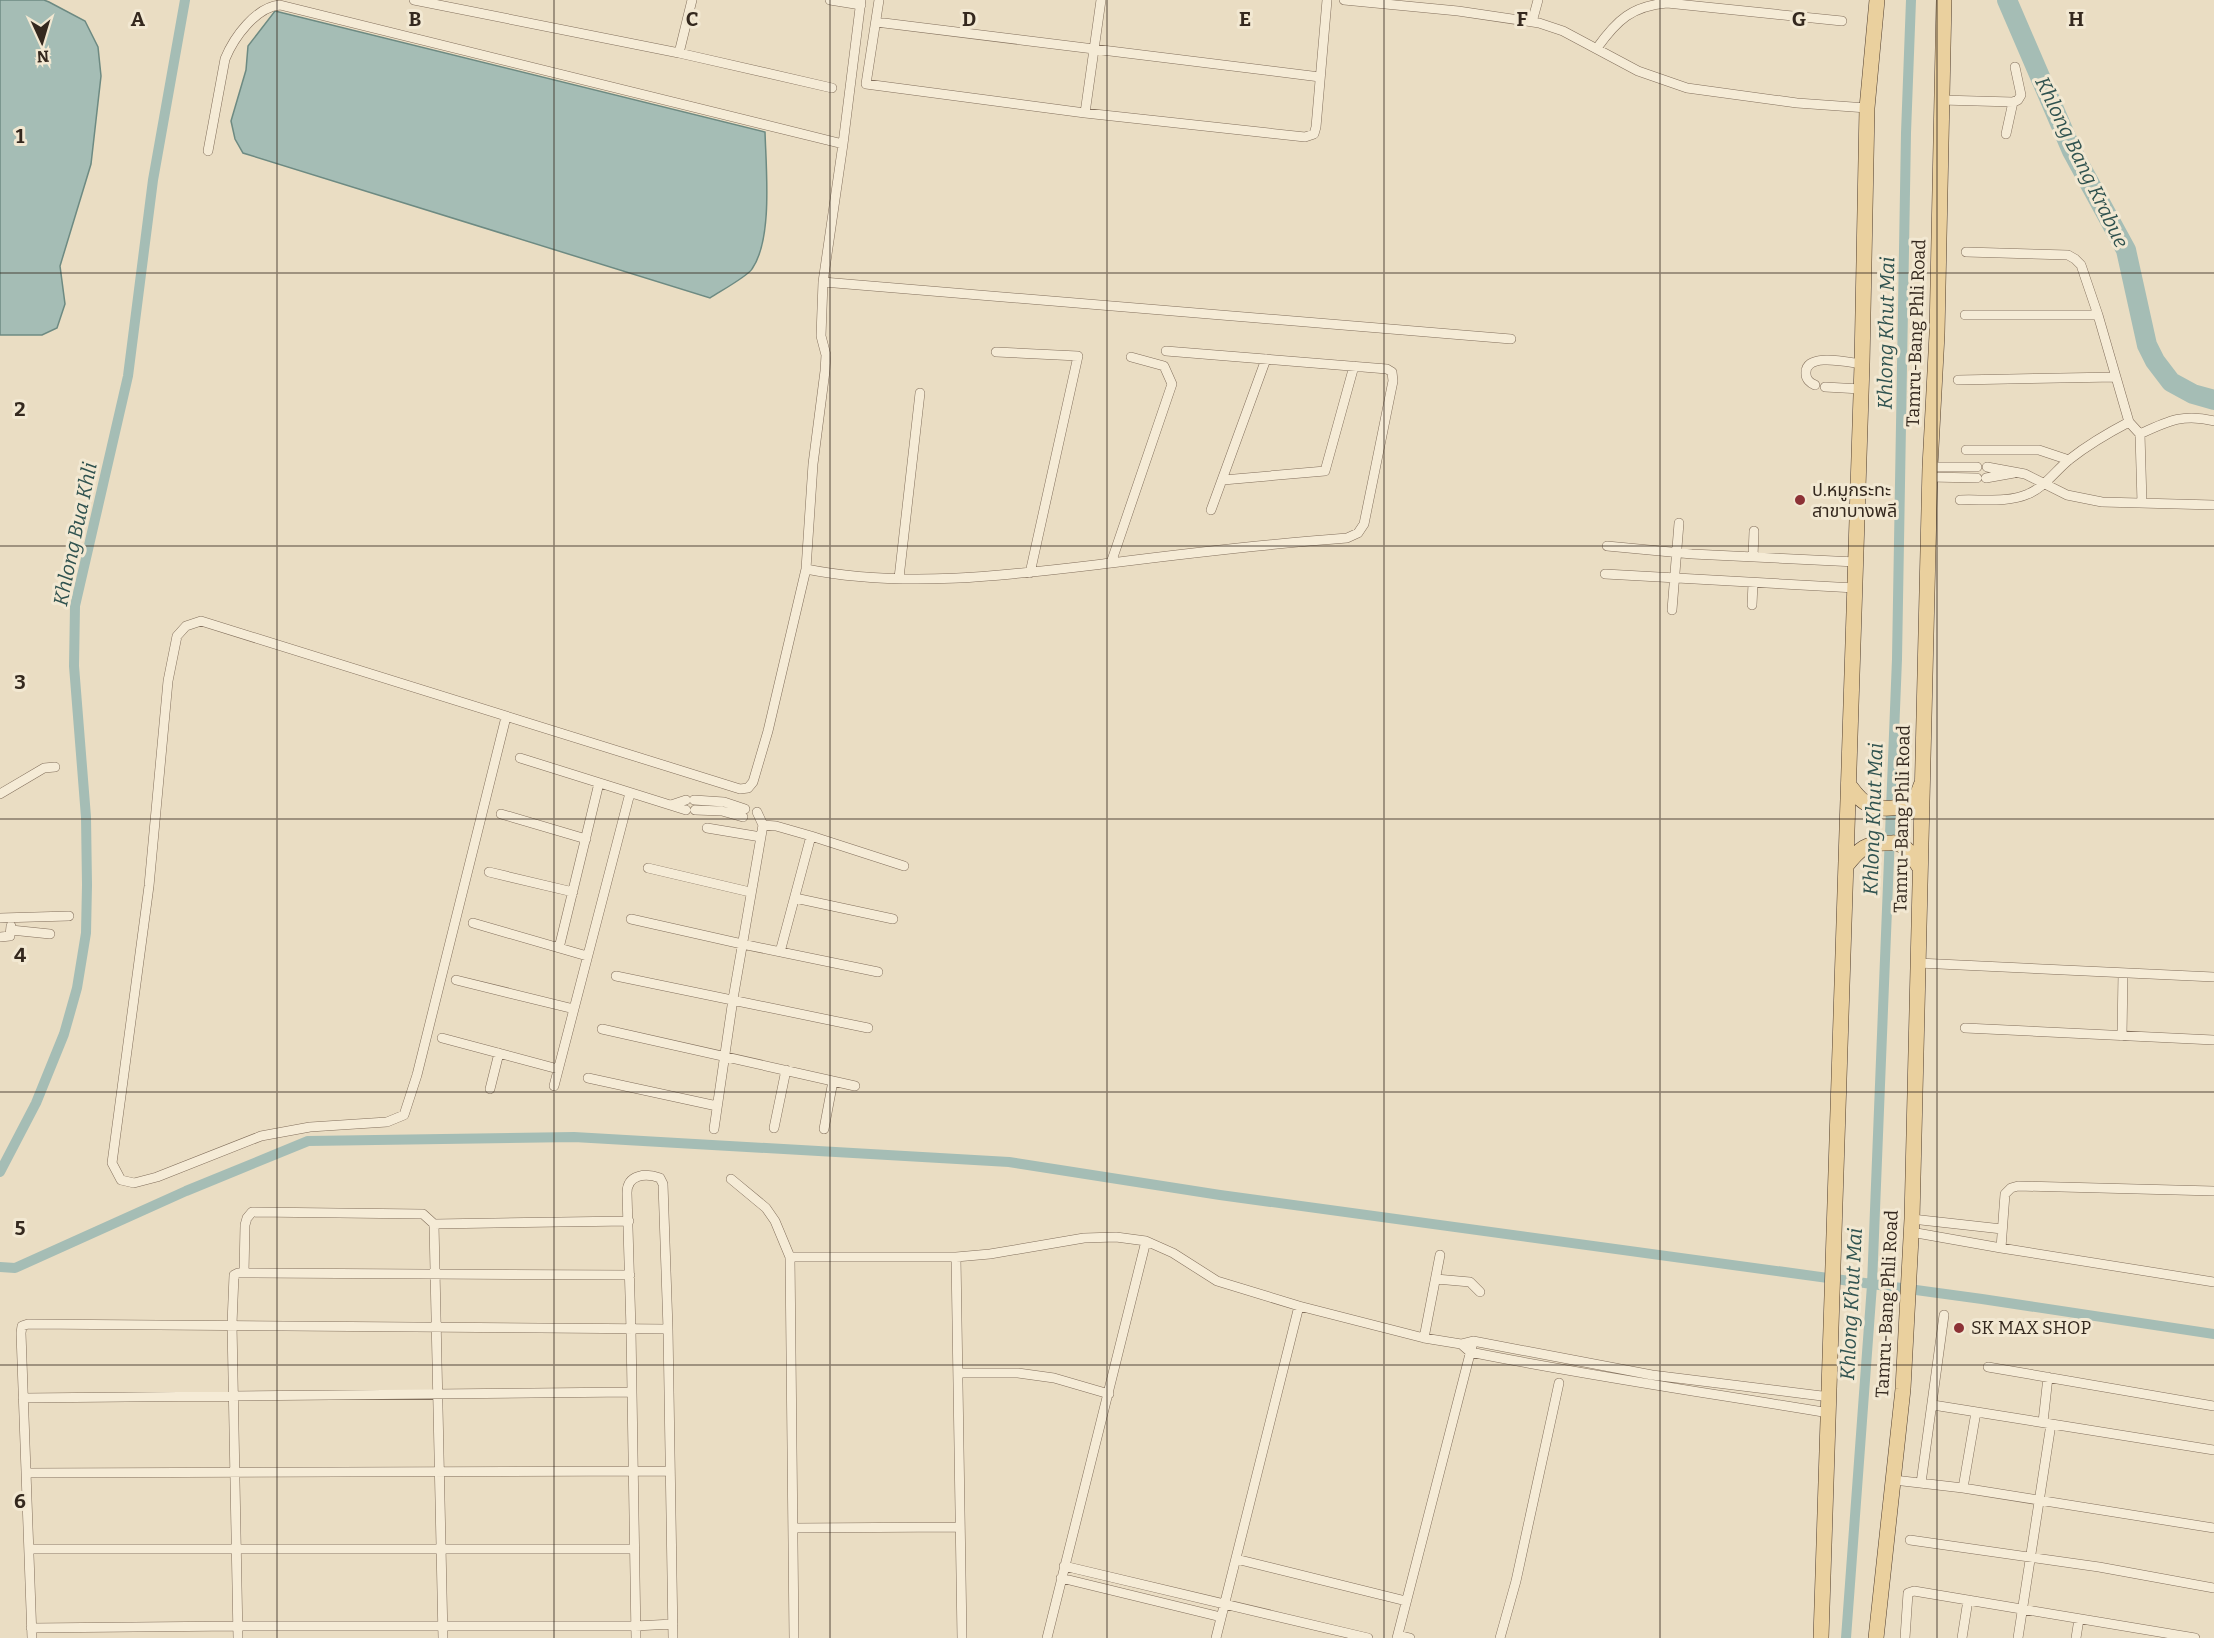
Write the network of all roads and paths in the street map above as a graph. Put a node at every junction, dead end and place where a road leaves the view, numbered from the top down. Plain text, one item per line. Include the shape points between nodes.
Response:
1 (414, 0) edge
2 (692, 0) edge
3 (830, 0) edge
4 (879, 0) edge
5 (1101, 0) edge
6 (1327, 0) edge
7 (1344, 0) edge
8 (1459, 0) edge
9 (1538, 0) edge
10 (1877, 0) edge
11 (1944, 0) edge
12 (861, 2) edge
13 (1458, 11) junction
14 (1842, 21) dead end
15 (876, 22) junction
16 (1532, 22) junction
17 (1094, 48) junction
18 (1597, 48) junction
19 (679, 53) junction
20 (2015, 67) dead end
21 (1320, 77) junction
22 (832, 88) dead end
23 (1941, 100) junction
24 (2013, 102) junction
25 (1867, 108) junction
26 (1085, 113) junction
27 (2006, 134) dead end
28 (843, 144) junction
29 (208, 151) dead end
30 (1966, 252) dead end
31 (823, 282) junction
32 (1965, 315) dead end
33 (2098, 315) junction
34 (1511, 339) dead end
35 (1166, 351) dead end
36 (996, 352) dead end
37 (1131, 357) dead end
38 (1266, 359) junction
39 (1862, 364) junction
40 (1354, 366) junction
41 (2116, 377) junction
42 (1958, 380) dead end
43 (1862, 389) junction
44 (920, 393) dead end
45 (2129, 422) junction
46 (2214, 422) edge
47 (2140, 434) junction
48 (1966, 450) dead end
49 (2069, 460) junction
50 (1930, 472) junction
51 (2014, 473) junction
52 (1223, 480) junction
53 (2045, 483) junction
54 (1959, 500) dead end
55 (2142, 503) junction
56 (2214, 505) edge
57 (1211, 510) dead end
58 (1679, 523) dead end
59 (1754, 531) dead end
60 (1607, 546) dead end
61 (1677, 553) junction
62 (1753, 557) junction
63 (1856, 562) junction
64 (1111, 563) junction
65 (806, 569) junction
66 (1030, 573) junction
67 (1605, 574) dead end
68 (899, 578) junction
69 (1674, 579) junction
70 (1753, 583) junction
71 (1855, 588) junction
72 (1752, 605) dead end
73 (1672, 610) dead end
74 (506, 717) junction
75 (520, 758) dead end
76 (55, 766) dead end
77 (599, 783) junction
78 (1922, 783) junction
79 (724, 784) junction
80 (1849, 785) junction
81 (630, 793) junction
82 (0, 794) edge
83 (723, 806) junction
84 (501, 814) dead end
85 (753, 817) junction
86 (707, 828) dead end
87 (811, 836) junction
88 (761, 837) junction
89 (585, 839) junction
90 (904, 866) dead end
91 (1846, 866) junction
92 (648, 868) dead end
93 (1920, 868) junction
94 (489, 872) dead end
95 (573, 892) junction
96 (750, 892) junction
97 (795, 898) junction
98 (69, 916) dead end
99 (11, 917) junction
100 (0, 918) edge
101 (631, 919) dead end
102 (893, 920) dead end
103 (472, 923) dead end
104 (11, 930) junction
105 (50, 934) dead end
106 (0, 937) edge
107 (742, 945) junction
108 (559, 948) junction
109 (780, 952) junction
110 (587, 956) junction
111 (1918, 963) junction
112 (878, 972) dead end
113 (2123, 973) junction
114 (616, 976) dead end
115 (2214, 977) edge
116 (456, 980) dead end
117 (733, 999) junction
118 (574, 1009) junction
119 (868, 1028) dead end
120 (1965, 1028) dead end
121 (602, 1029) dead end
122 (2122, 1036) junction
123 (442, 1038) dead end
124 (2214, 1040) edge
125 (499, 1053) junction
126 (724, 1056) junction
127 (558, 1069) junction
128 (786, 1070) junction
129 (588, 1078) dead end
130 (833, 1081) junction
131 (554, 1086) dead end
132 (855, 1086) dead end
133 (490, 1089) dead end
134 (717, 1106) junction
135 (774, 1128) dead end
136 (714, 1129) dead end
137 (824, 1129) dead end
138 (731, 1179) dead end
139 (2214, 1191) edge
140 (629, 1221) junction
141 (434, 1224) junction
142 (1911, 1225) junction
143 (2002, 1228) junction
144 (1146, 1241) junction
145 (2001, 1248) junction
146 (1440, 1255) dead end
147 (790, 1257) junction
148 (956, 1257) junction
149 (244, 1273) junction
150 (434, 1274) junction
151 (630, 1275) junction
152 (1436, 1279) junction
153 (2214, 1282) edge
154 (1479, 1292) dead end
155 (1299, 1306) junction
156 (1944, 1315) dead end
157 (232, 1324) junction
158 (435, 1329) junction
159 (668, 1329) junction
160 (631, 1330) junction
161 (1425, 1338) junction
162 (1473, 1341) junction
163 (1461, 1344) junction
164 (1470, 1352) junction
165 (1988, 1367) dead end
166 (958, 1373) junction
167 (2048, 1377) junction
168 (1559, 1383) dead end
169 (632, 1392) junction
170 (437, 1393) junction
171 (1109, 1394) junction
172 (234, 1395) junction
173 (24, 1398) junction
174 (1829, 1405) junction
175 (1934, 1405) junction
176 (2214, 1406) edge
177 (1976, 1412) junction
178 (2047, 1423) junction
179 (2214, 1450) edge
180 (669, 1471) junction
181 (633, 1472) junction
182 (26, 1473) junction
183 (235, 1473) junction
184 (439, 1473) junction
185 (1894, 1480) junction
186 (1922, 1483) junction
187 (1964, 1488) junction
188 (2039, 1500) junction
189 (960, 1527) junction
190 (793, 1528) junction
191 (2214, 1528) edge
192 (1910, 1540) dead end
193 (236, 1548) junction
194 (441, 1548) junction
195 (29, 1549) junction
196 (634, 1549) junction
197 (2031, 1557) junction
198 (1236, 1560) junction
199 (1064, 1566) junction
200 (1061, 1578) junction
201 (2214, 1588) edge
202 (1968, 1600) junction
203 (1406, 1601) junction
204 (1225, 1604) junction
205 (2023, 1610) junction
206 (1221, 1617) junction
207 (2079, 1619) junction
208 (673, 1624) junction
209 (443, 1625) junction
210 (238, 1626) junction
211 (635, 1626) junction
212 (31, 1633) edge
213 (1397, 1636) edge
214 (238, 1638) edge
215 (443, 1638) edge
216 (636, 1638) edge
217 (673, 1638) edge
218 (794, 1638) edge
219 (962, 1638) edge
220 (1047, 1638) edge
221 (1216, 1638) edge
222 (1368, 1638) edge
223 (1410, 1638) edge
224 (1500, 1638) edge
225 (1821, 1638) edge
226 (1876, 1638) edge
227 (1905, 1638) edge
228 (1962, 1638) edge
229 (2018, 1638) edge
230 (2076, 1638) edge
231 (2195, 1638) edge

1 - 19 street
2 - 19 street
3 - 12 street
4 - 15 street
5 - 17 street
6 - 21 street
7 - 13 street
8 - 13 street
9 - 16 street
10 - 25 main road
11 - 23 main road, Tamru-Bang Phli Road
12 - 28 street
13 - 16 street
14 - 18 street via 1652,4 1634,10 1613,26
15 - 17 street
15 - 26 street via 866,84
16 - 18 street via 1563,31
17 - 21 street
17 - 26 street
18 - 25 street via 1638,71 1687,88
19 - 22 street
20 - 24 street via 2021,95
21 - 26 street via 1316,127 1310,136
23 - 24 street
23 - 50 main road, Tamru-Bang Phli Road
24 - 27 street
25 - 39 main road
28 - 29 street via 280,5 263,10 229,48
28 - 31 street
30 - 33 street via 2068,255 2080,265
31 - 34 street
31 - 65 street via 821,336 826,355
32 - 33 street
33 - 41 street
35 - 38 street
36 - 66 street via 1078,356
37 - 64 street via 1164,366 1172,384
38 - 40 street
38 - 52 street
39 - 43 main road
39 - 43 street via 1822,359 1814,361 1806,374 1810,382 1820,386
40 - 52 street via 1326,471
40 - 64 street via 1387,369 1393,376 1364,524 1358,533
41 - 42 street
41 - 45 street
43 - 63 main road
44 - 68 street
45 - 47 street
45 - 49 street
46 - 47 street via 2187,417
47 - 55 street
48 - 49 street via 2039,450
49 - 53 street
50 - 51 street via 1982,478
50 - 51 street via 1982,467
50 - 78 main road, Tamru-Bang Phli Road
51 - 53 street
52 - 57 street
53 - 54 street via 2012,498
53 - 55 street via 2067,495 2102,502
55 - 56 street
58 - 61 street
59 - 62 street
60 - 61 street
61 - 62 street
61 - 69 street
62 - 63 street
63 - 71 main road
64 - 66 street
65 - 68 street
65 - 79 street via 753,782 740,789
66 - 68 street
67 - 69 street
69 - 70 street
69 - 73 street
70 - 71 street
70 - 72 street
71 - 80 main road
74 - 74 street via 201,621 186,626 177,636 168,681 149,886 112,1163 121,1180 134,1183 157,1177 261,1136 310,1127 387,1122 404,1114
74 - 79 street
75 - 77 street
76 - 82 street via 44,768
77 - 81 street
77 - 89 street
78 - 80 main road via 1916,797 1906,805 1890,808 1870,805
78 - 93 main road, Tamru-Bang Phli Road
79 - 83 street
80 - 91 main road
81 - 83 street via 671,805
81 - 110 street
83 - 85 street
84 - 89 street
85 - 87 street
85 - 88 street
86 - 88 street
87 - 90 street
87 - 97 street
88 - 96 street
89 - 95 street
91 - 93 main road via 1856,853 1881,842 1899,844
91 - 174 main road
92 - 96 street
93 - 111 main road, Tamru-Bang Phli Road
94 - 95 street
95 - 108 street
96 - 107 street
97 - 102 street
97 - 109 street
98 - 99 street
99 - 100 street
99 - 104 street
101 - 107 street
103 - 108 street
104 - 105 street
104 - 106 street via 10,936
107 - 109 street
107 - 117 street
108 - 110 street
109 - 112 street
110 - 118 street
111 - 113 street
111 - 142 main road, Tamru-Bang Phli Road
113 - 115 street
113 - 122 street
114 - 117 street
116 - 118 street
117 - 119 street
117 - 126 street
118 - 127 street
120 - 122 street
121 - 126 street
122 - 124 street
123 - 125 street
125 - 127 street
125 - 133 street
126 - 128 street
126 - 134 street
127 - 131 street
128 - 130 street
128 - 135 street
129 - 134 street
130 - 132 street
130 - 137 street
134 - 136 street
138 - 147 street via 766,1208
139 - 143 street via 2018,1186 2005,1194
140 - 141 street
140 - 151 street
140 - 159 street via 630,1180 640,1176 660,1178
141 - 149 street via 423,1214 252,1212 245,1225
141 - 150 street
142 - 143 street
142 - 145 street
142 - 185 main road, Tamru-Bang Phli Road
143 - 145 street
144 - 148 street via 1084,1238
144 - 155 street via 1217,1281
144 - 171 street
145 - 153 street
146 - 152 street
147 - 148 street
147 - 190 street
148 - 166 street
149 - 150 street
149 - 157 street via 234,1275
150 - 151 street
150 - 158 street
151 - 160 street
152 - 154 street via 1470,1282
152 - 161 street
155 - 161 street
155 - 198 street
156 - 175 street
157 - 158 street
157 - 172 street
157 - 173 street via 22,1326
158 - 160 street
158 - 170 street
159 - 160 street
159 - 180 street
160 - 169 street
161 - 163 street
162 - 163 street
162 - 164 street
162 - 174 street
163 - 164 street
164 - 174 street via 1563,1371
164 - 203 street
165 - 167 street
166 - 171 street via 1018,1373 1054,1378
166 - 189 street
167 - 176 street
167 - 178 street
168 - 224 street
169 - 170 street
169 - 181 street
170 - 172 street
170 - 184 street
171 - 199 street
172 - 173 street
172 - 183 street
173 - 182 street
174 - 225 main road
175 - 177 street
175 - 186 street
177 - 178 street
177 - 187 street
178 - 179 street
178 - 188 street
180 - 181 street
180 - 208 street
181 - 184 street
181 - 196 street
182 - 183 street
182 - 195 street
183 - 184 street
183 - 193 street
184 - 194 street
185 - 186 street
185 - 226 main road, Tamru-Bang Phli Road
186 - 187 street
187 - 188 street
188 - 191 street
188 - 197 street
189 - 190 street
189 - 219 street
190 - 218 street
192 - 197 street
193 - 194 street
193 - 195 street
193 - 210 street
194 - 196 street
194 - 209 street
195 - 212 street
196 - 211 street
197 - 201 street
197 - 205 street
198 - 203 street
198 - 204 street
199 - 200 street
199 - 204 street
200 - 206 street
200 - 220 street
202 - 205 street
202 - 227 street via 1908,1593
202 - 228 street
203 - 213 street
204 - 206 street
204 - 222 street
205 - 207 street
205 - 229 street
206 - 221 street
207 - 230 street
207 - 231 street
208 - 211 street
208 - 217 street
209 - 210 street
209 - 211 street
209 - 215 street
210 - 212 street
210 - 214 street
211 - 216 street
213 - 223 street

